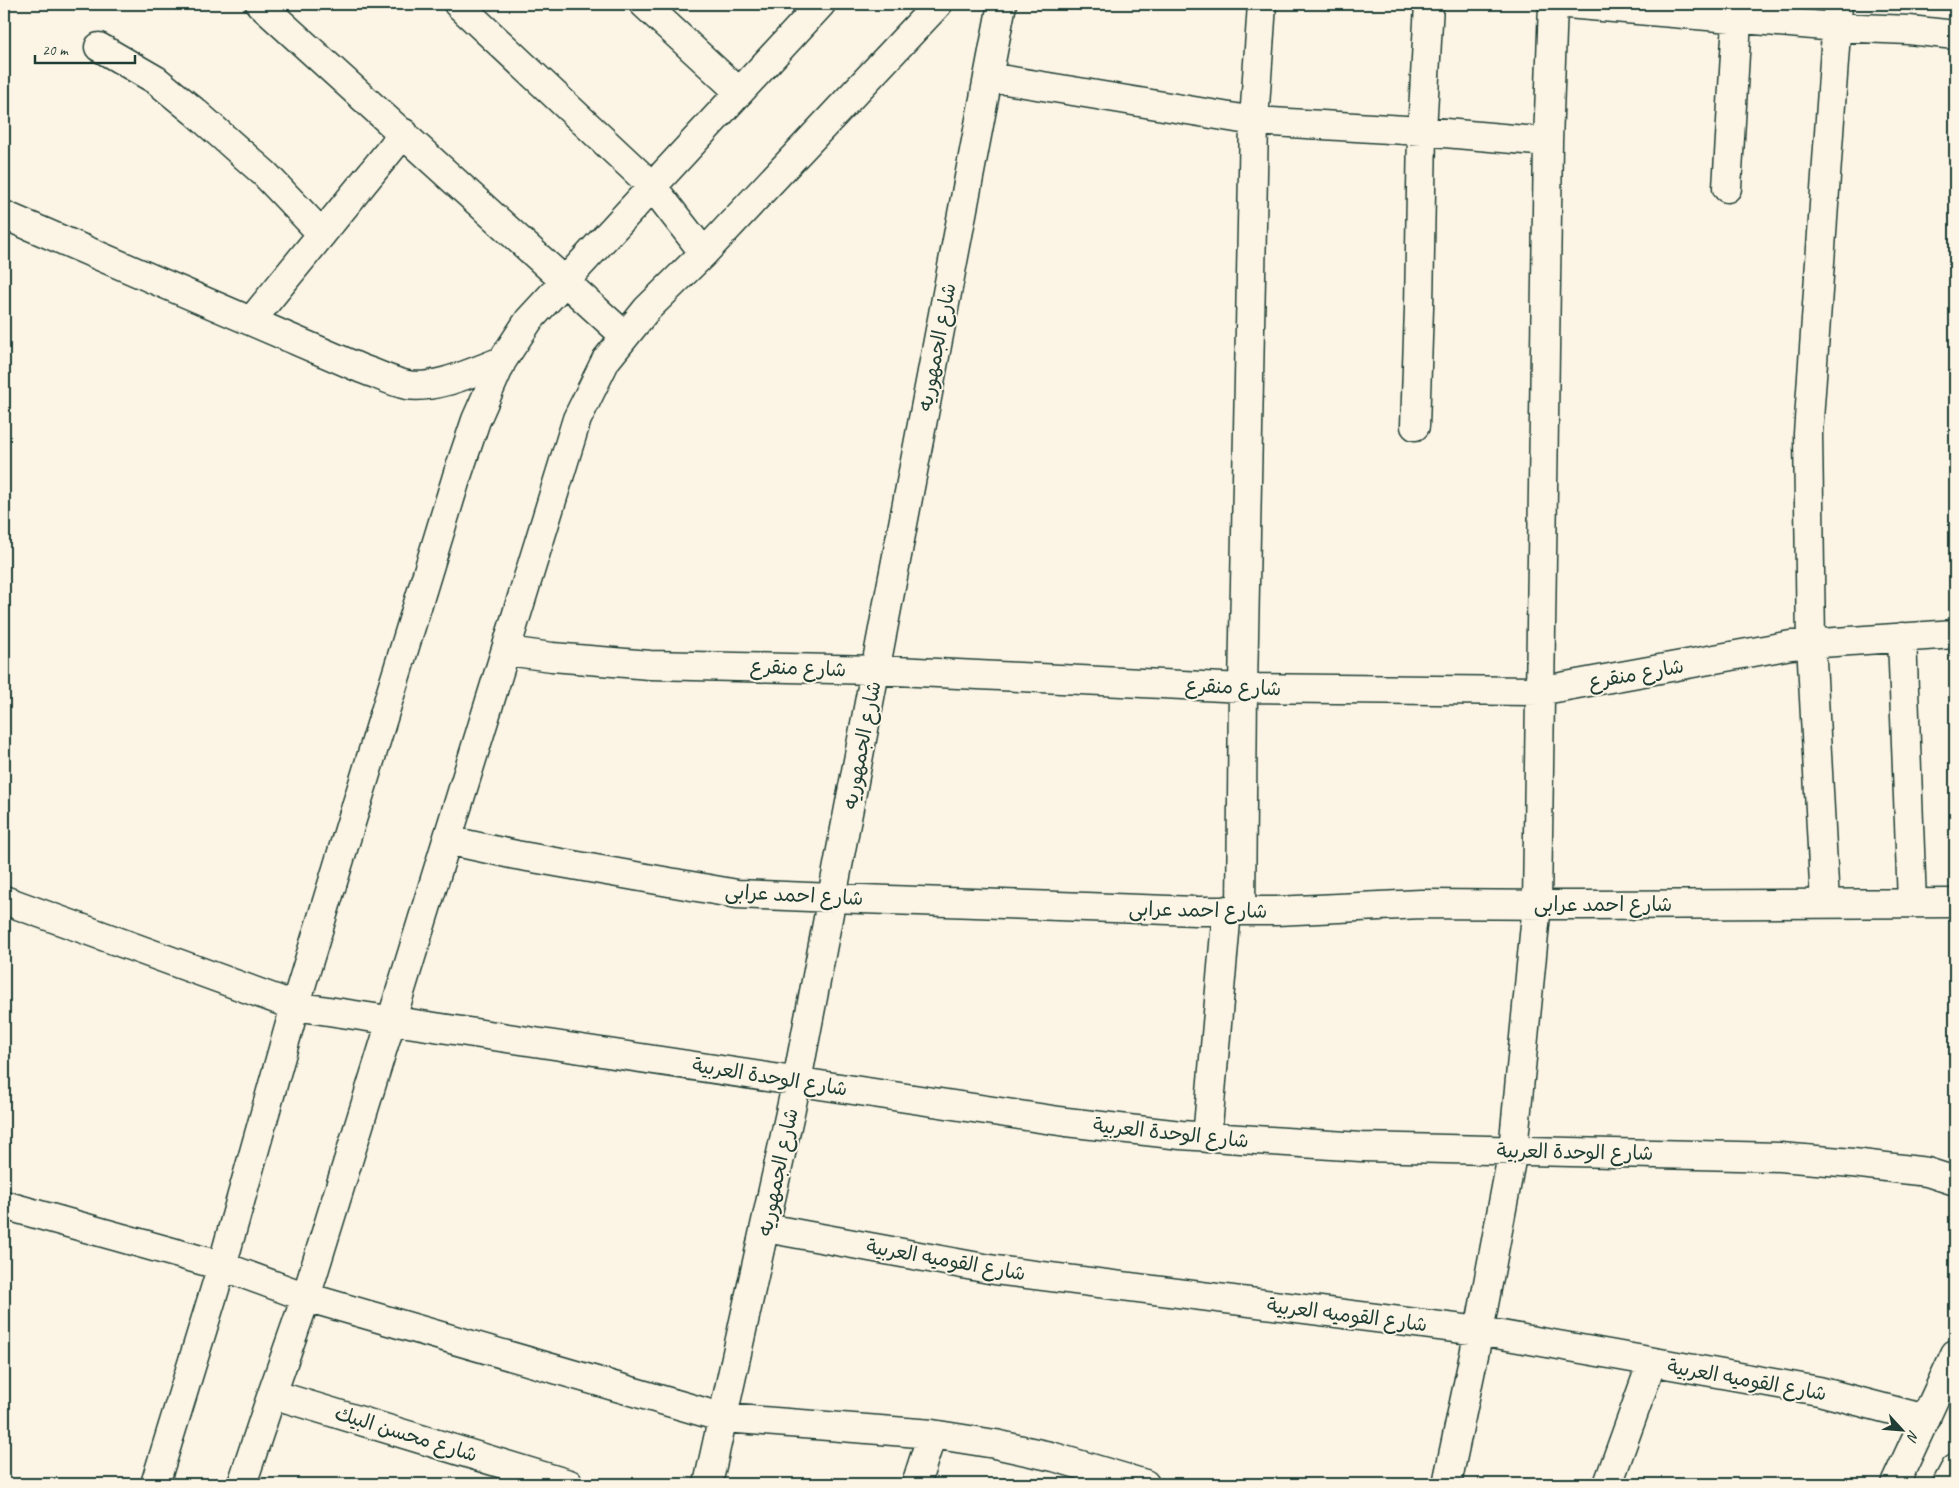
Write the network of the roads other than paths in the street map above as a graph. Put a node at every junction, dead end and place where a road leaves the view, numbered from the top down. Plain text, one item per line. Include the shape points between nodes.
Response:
1 (260, 4) edge
2 (458, 4) edge
3 (644, 4) edge
4 (821, 4) edge
5 (938, 4) edge
6 (1002, 4) edge
7 (1262, 4) edge
8 (1430, 4) edge
9 (1554, 4) edge
10 (1568, 4) edge
11 (1738, 11) edge
12 (1837, 15) edge
13 (1955, 32) edge
14 (99, 47) dead end
15 (988, 77) junction
16 (739, 92) junction
17 (1254, 122) junction
18 (1422, 131) junction
19 (404, 133) junction
20 (1548, 142) junction
21 (652, 186) junction
22 (1727, 188) dead end
23 (4, 215) edge
24 (322, 234) junction
25 (704, 253) junction
26 (565, 281) junction
27 (250, 321) junction
28 (625, 336) junction
29 (502, 361) junction
30 (1415, 426) dead end
31 (1955, 631) edge
32 (1902, 637) junction
33 (1811, 642) junction
34 (507, 651) junction
35 (876, 670) junction
36 (1243, 688) junction
37 (1539, 691) junction
38 (447, 840) junction
39 (832, 898) junction
40 (4, 900) edge
41 (1825, 903) junction
42 (1912, 903) junction
43 (1955, 903) edge
44 (1537, 904) junction
45 (1234, 911) junction
46 (295, 1006) junction
47 (392, 1020) junction
48 (797, 1081) junction
49 (1207, 1138) junction
50 (1513, 1150) junction
51 (1955, 1181) edge
52 (4, 1205) edge
53 (766, 1228) junction
54 (222, 1266) junction
55 (306, 1297) junction
56 (1479, 1331) junction
57 (1955, 1354) edge
58 (1652, 1362) junction
59 (272, 1394) junction
60 (724, 1418) junction
61 (1926, 1419) junction
62 (932, 1434) junction
63 (1955, 1468) edge
64 (525, 1477) edge
65 (155, 1484) edge
66 (242, 1484) edge
67 (569, 1484) edge
68 (708, 1484) edge
69 (916, 1484) edge
70 (1145, 1484) edge
71 (1447, 1484) edge
72 (1608, 1484) edge
73 (1895, 1484) edge
74 (1947, 1484) edge

1 - 19 street
2 - 21 street
3 - 16 street
4 - 16 street
5 - 25 street
6 - 15 street, شارع الجمهوريه
7 - 17 street
8 - 18 street
9 - 20 street
10 - 11 street
11 - 12 street
11 - 22 street
12 - 13 street via 1909,30
12 - 33 street via 1808,434
14 - 24 street via 156,80 195,112 265,174
15 - 17 street
15 - 35 street, شارع الجمهوريه
16 - 21 street
17 - 18 street
17 - 36 street
18 - 20 street
18 - 30 street
19 - 24 street
19 - 26 street
20 - 37 street
21 - 25 street
21 - 26 street
23 - 27 street
24 - 27 street
25 - 28 street
26 - 28 street
26 - 29 street via 529,320
27 - 29 street via 407,385 429,385
28 - 34 street via 606,360 577,419
29 - 46 street via 476,420 457,476
31 - 32 street, شارع منقرع
32 - 33 street, شارع منقرع
32 - 42 street
33 - 37 street, شارع منقرع
33 - 41 street
34 - 35 street, شارع منقرع via 650,664
34 - 38 street
35 - 36 street, شارع منقرع
35 - 39 street, شارع الجمهوريه
36 - 37 street, شارع منقرع
36 - 45 street
37 - 44 street
38 - 39 street, شارع احمد عرابى via 737,894
38 - 47 street
39 - 45 street, شارع احمد عرابى
39 - 48 street, شارع الجمهوريه
40 - 46 street, شارع الوحدة العربية
41 - 42 street, شارع احمد عرابى
41 - 44 street, شارع احمد عرابى
42 - 43 street, شارع احمد عرابى
44 - 45 street, شارع احمد عرابى via 1420,904
44 - 50 street
45 - 49 street
46 - 47 street, شارع الوحدة العربية
46 - 54 street
47 - 48 street, شارع الوحدة العربية
47 - 55 street
48 - 49 street, شارع الوحدة العربية via 1066,1122
48 - 53 street, شارع الجمهوريه
49 - 50 street, شارع الوحدة العربية via 1361,1147
50 - 51 street, شارع الوحدة العربية via 1780,1157 1927,1172
50 - 56 street
52 - 54 street
53 - 56 street, شارع القوميه العربية via 995,1270
53 - 60 street, شارع الجمهوريه
54 - 55 street
54 - 65 street
55 - 59 street
55 - 60 street
56 - 58 street, شارع القوميه العربية
56 - 71 street
57 - 61 street
58 - 61 street, شارع القوميه العربية via 1819,1392
58 - 72 street
59 - 64 street, شارع محسن البيك
59 - 66 street
60 - 62 street
60 - 68 street, شارع الجمهوريه
61 - 73 street
62 - 69 street
62 - 70 street via 1054,1457
63 - 74 street
64 - 67 street, شارع محسن البيك

